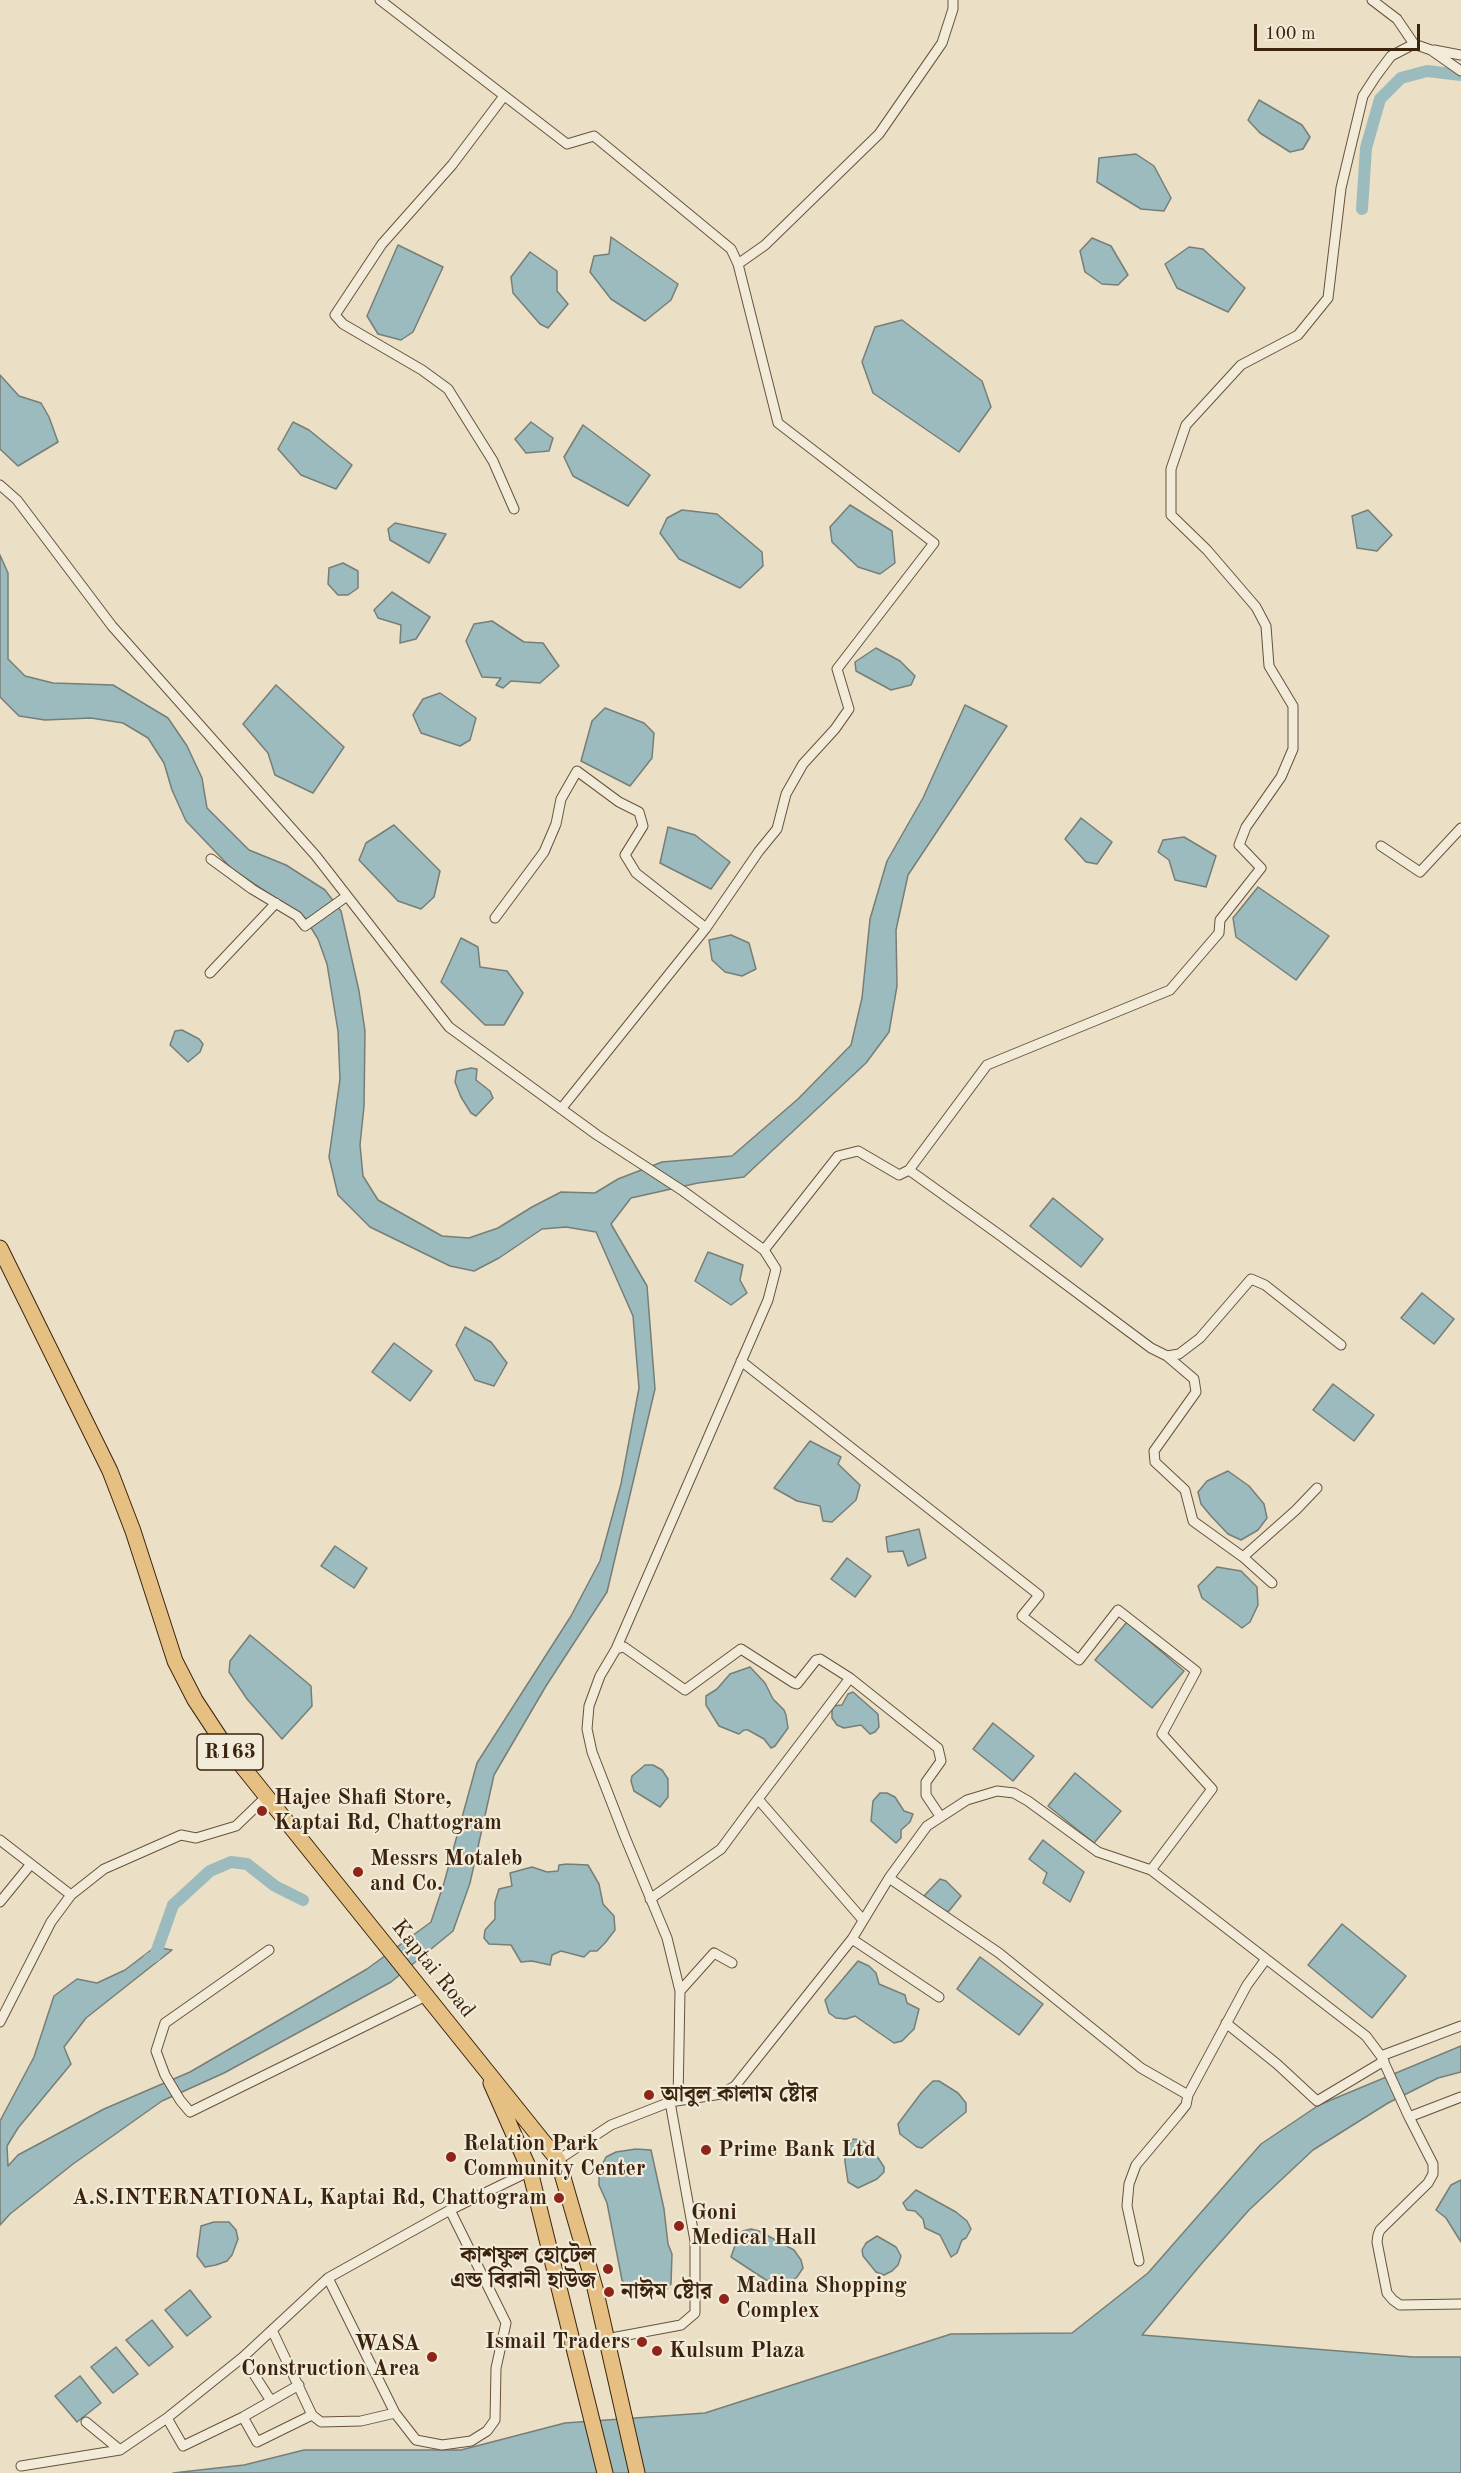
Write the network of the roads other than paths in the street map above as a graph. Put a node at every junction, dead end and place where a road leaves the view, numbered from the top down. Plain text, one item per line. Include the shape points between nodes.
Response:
1 (380, 0) edge
2 (953, 0) edge
3 (1372, 0) edge
4 (1413, 45) junction
5 (1431, 50) junction
6 (1461, 55) edge
7 (1461, 71) edge
8 (504, 96) junction
9 (738, 264) junction
10 (0, 485) edge
11 (514, 509) dead end
12 (1461, 828) edge
13 (1381, 846) dead end
14 (211, 859) dead end
15 (347, 896) junction
16 (276, 903) junction
17 (495, 918) dead end
18 (706, 928) junction
19 (210, 973) dead end
20 (561, 1109) junction
21 (909, 1170) junction
22 (0, 1248) edge
23 (765, 1250) junction
24 (1341, 1346) dead end
25 (1167, 1356) junction
26 (741, 1361) junction
27 (1317, 1488) dead end
28 (1243, 1557) junction
29 (1272, 1583) dead end
30 (616, 1649) junction
31 (850, 1678) junction
32 (266, 1797) junction
33 (758, 1799) junction
34 (940, 1816) junction
35 (0, 1840) edge
36 (31, 1864) junction
37 (1151, 1870) junction
38 (888, 1878) junction
39 (71, 1895) junction
40 (650, 1899) junction
41 (0, 1902) edge
42 (863, 1920) junction
43 (852, 1939) junction
44 (270, 1950) dead end
45 (1266, 1959) junction
46 (732, 1963) dead end
47 (680, 1990) junction
48 (426, 1996) junction
49 (939, 1997) dead end
50 (0, 2022) edge
51 (1226, 2023) junction
52 (1461, 2025) edge
53 (1384, 2062) junction
54 (484, 2067) junction
55 (1188, 2095) junction
56 (1461, 2097) edge
57 (674, 2101) junction
58 (1409, 2117) junction
59 (558, 2160) junction
60 (530, 2171) junction
61 (450, 2210) junction
62 (1139, 2261) dead end
63 (328, 2278) junction
64 (1461, 2304) edge
65 (272, 2330) junction
66 (606, 2339) junction
67 (243, 2357) junction
68 (299, 2385) junction
69 (271, 2401) junction
70 (395, 2413) junction
71 (312, 2415) junction
72 (243, 2417) junction
73 (167, 2418) junction
74 (86, 2422) dead end
75 (120, 2450) junction
76 (21, 2466) dead end
77 (604, 2473) edge
78 (637, 2473) edge

1 - 8 street
2 - 9 street via 942,43 897,112 765,245
3 - 4 street via 1397,19
4 - 5 street
4 - 21 street via 1392,56 1363,96 1341,188 1328,298 1298,335 1241,365 1186,425 1171,469 1171,515 1256,607 1266,626 1269,666 1293,706 1293,749 1281,777 1252,818 1239,846 1261,868 1220,920 1219,933 1170,990 987,1065
5 - 6 street
5 - 7 street
8 - 9 street via 567,144 594,136 731,249
8 - 11 street via 452,165 382,244 335,315 343,324 448,389 493,461
9 - 18 street via 778,423 934,543 837,669 849,709 803,764 786,794 777,829
10 - 15 street via 17,500 112,626
12 - 13 street via 1420,872
14 - 16 street
15 - 16 street via 305,926
15 - 20 street via 449,1027
16 - 19 street
17 - 18 street via 544,852 561,799 577,771 639,812 643,826 625,855 636,873
18 - 20 street
20 - 23 street
21 - 23 street via 900,1175 858,1151 838,1156
21 - 25 street
22 - 32 main road, Kaptai Road / R163 via 110,1471 175,1661 222,1741
23 - 26 street via 776,1269 768,1299
24 - 25 street via 1265,1285 1251,1279 1200,1338 1179,1354
25 - 28 street via 1194,1379 1196,1392 1154,1451 1155,1462 1185,1490 1193,1521
26 - 30 street
26 - 37 street via 1039,1594 1022,1616 1079,1660 1118,1610 1196,1671 1162,1734 1212,1789
27 - 28 street
28 - 29 street
30 - 31 street via 624,1647 685,1690 741,1649 797,1684 820,1659
30 - 40 street via 596,1686 587,1729 592,1752
31 - 33 street
31 - 34 street via 938,1748 941,1761 926,1782 926,1795
32 - 39 street via 236,1826 196,1838 181,1835 104,1869
32 - 48 main road, Kaptai Road / R163
33 - 40 street via 721,1849
33 - 42 street
34 - 37 street via 967,1800 1006,1791 1028,1801 1098,1852
34 - 38 street via 914,1840
35 - 36 street
36 - 39 street
36 - 41 street
37 - 45 street
38 - 42 street
38 - 55 street via 999,1953 1141,2068
39 - 50 street via 51,1922
40 - 47 street via 667,1938
42 - 43 street
43 - 49 street
43 - 57 street via 735,2086 721,2094
44 - 48 street via 165,2023 156,2051 165,2075 190,2112
45 - 51 street
45 - 53 street via 1366,2036
46 - 47 street via 714,1953
47 - 57 street
48 - 54 main road, Kaptai Road / R163
51 - 53 street via 1317,2101
51 - 55 street
52 - 53 street
53 - 58 street
54 - 59 main road, R163
54 - 60 main road, R163
55 - 62 street via 1179,2115 1136,2165 1128,2184 1127,2206
56 - 58 street
57 - 59 street via 611,2125
57 - 66 street via 695,2241 695,2313 681,2325
58 - 64 street via 1433,2164 1433,2174 1378,2235 1387,2293 1400,2305
59 - 66 main road, R163
60 - 61 street
60 - 77 main road, R163
61 - 63 street
61 - 70 street via 506,2323 496,2368 495,2420 487,2431 471,2441 442,2445 416,2440
63 - 65 street
63 - 70 street
65 - 67 street
65 - 68 street
66 - 78 main road, R163
67 - 69 street
67 - 73 street
68 - 69 street
68 - 71 street
69 - 72 street
70 - 71 street via 361,2421 321,2422
71 - 72 street via 257,2442
72 - 73 street via 183,2446
73 - 75 street
74 - 75 street
75 - 76 street

